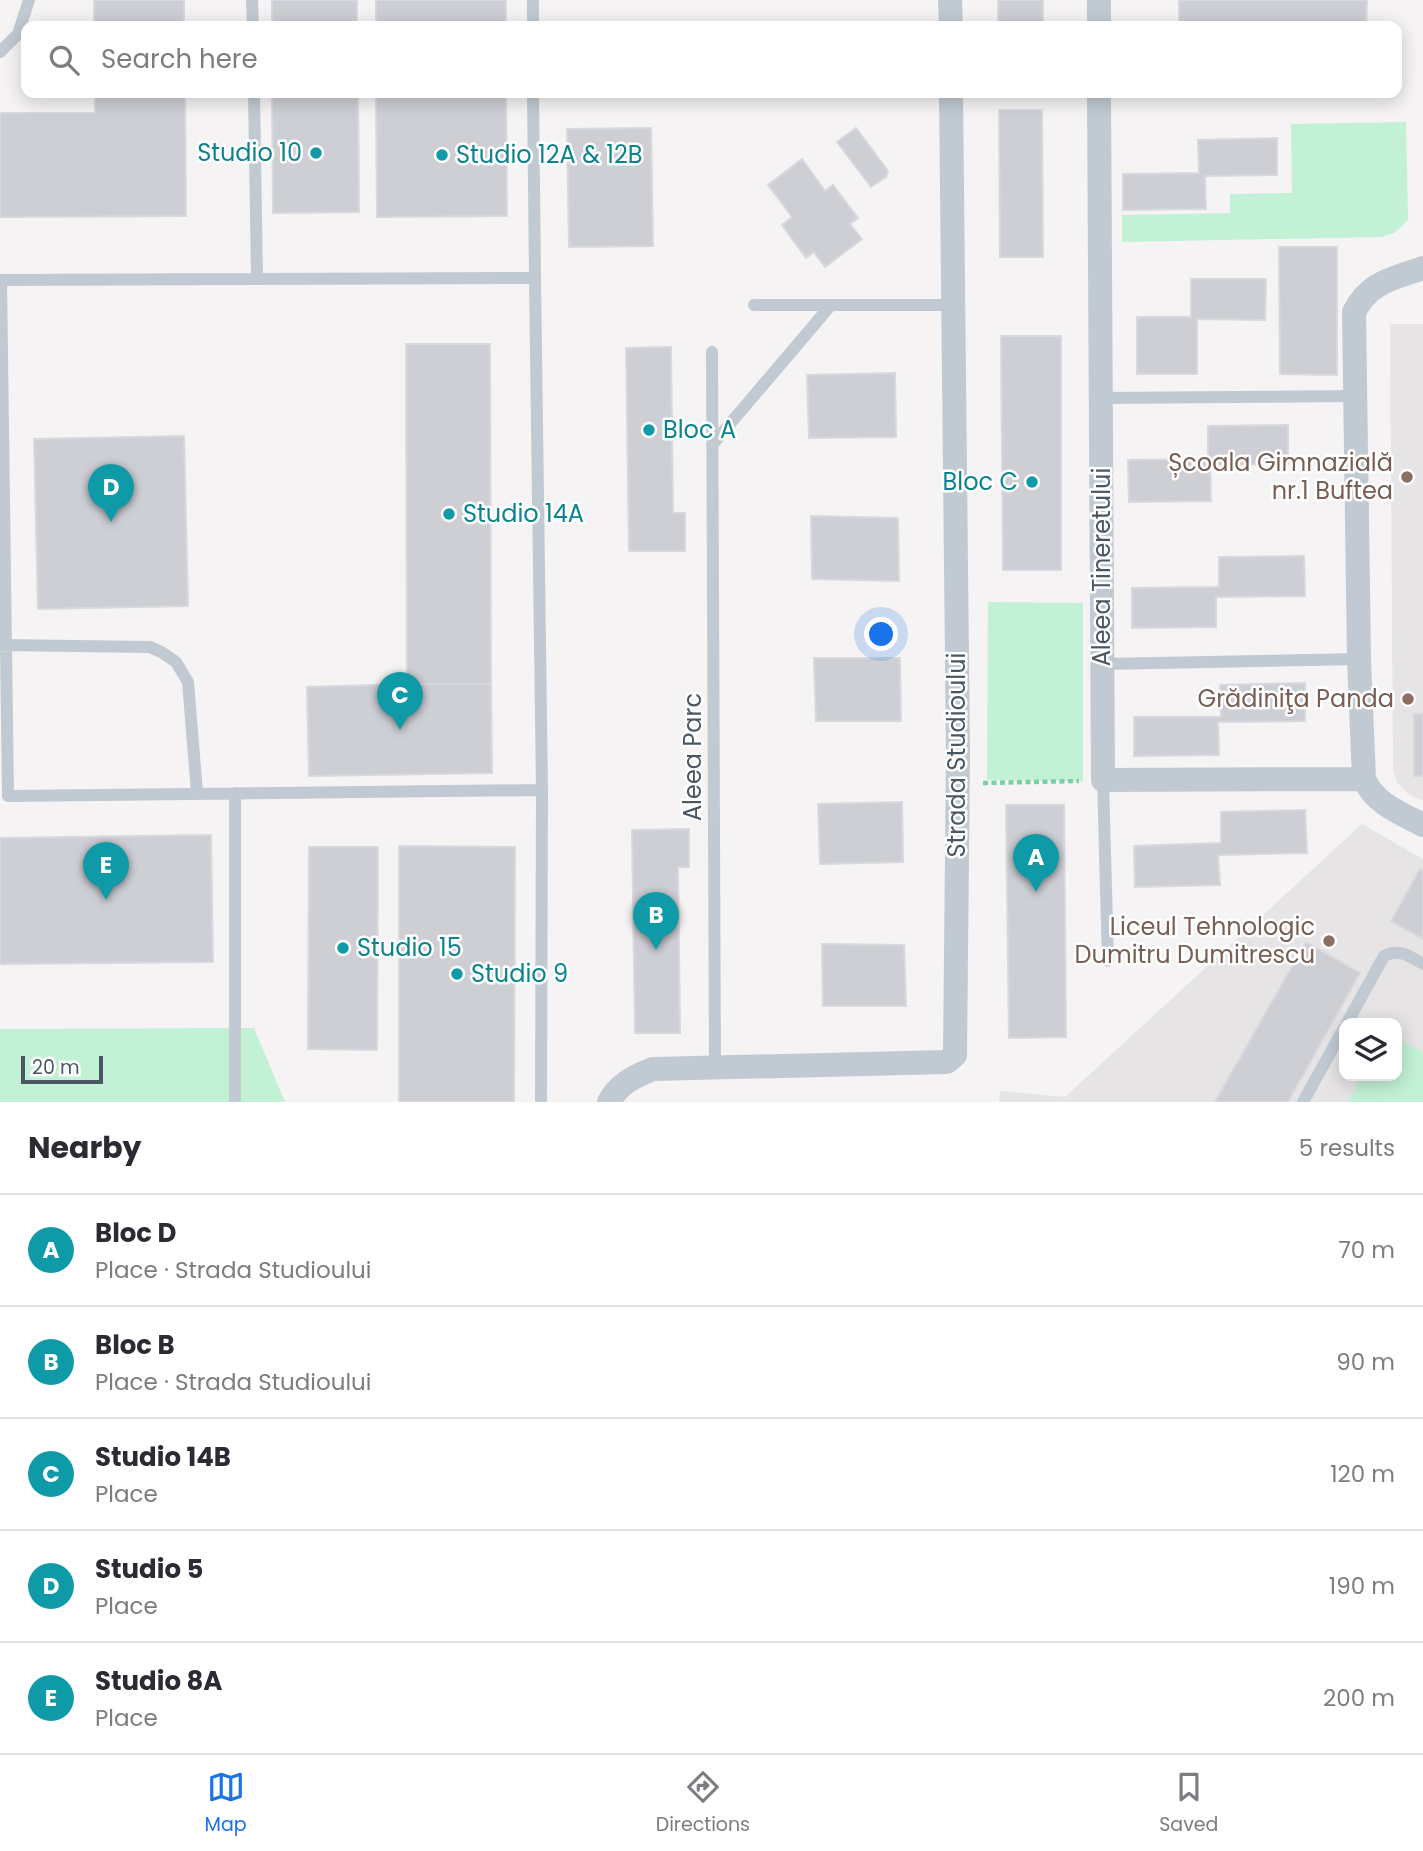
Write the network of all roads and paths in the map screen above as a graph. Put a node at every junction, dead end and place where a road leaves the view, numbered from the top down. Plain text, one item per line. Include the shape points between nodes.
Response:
1 (29, 0) edge
2 (252, 0) edge
3 (533, 0) edge
4 (950, 0) edge
5 (1099, 0) edge
6 (22, 21) edge
7 (253, 21) edge
8 (533, 21) edge
9 (951, 21) edge
10 (1099, 21) edge
11 (21, 25) edge
12 (0, 52) edge
13 (254, 98) edge
14 (533, 98) edge
15 (951, 98) edge
16 (1099, 98) edge
17 (1423, 268) edge
18 (535, 278) junction
19 (257, 279) junction
20 (0, 280) edge
21 (754, 305) dead end
22 (831, 305) junction
23 (953, 305) junction
24 (712, 352) dead end
25 (1, 381) edge
26 (1357, 396) junction
27 (1101, 398) junction
28 (712, 445) junction
29 (3, 645) edge
30 (1359, 659) junction
31 (1103, 664) junction
32 (958, 755) junction
33 (4, 771) edge
34 (1364, 779) junction
35 (1103, 780) junction
36 (542, 790) junction
37 (197, 793) junction
38 (235, 793) junction
39 (1423, 825) edge
40 (1108, 961) dead end
41 (1423, 964) edge
42 (1350, 1018) edge
43 (1339, 1037) edge
44 (715, 1068) junction
45 (235, 1102) edge
46 (541, 1102) edge
47 (609, 1102) edge
48 (1303, 1102) edge

1 - 6 lane
2 - 7 lane
3 - 8 lane
4 - 9 street
5 - 10 street
11 - 12 lane
13 - 19 lane
14 - 18 lane
15 - 23 street, Strada Studioului
16 - 27 street, Aleea Tineretului
17 - 26 street via 1370,289 1357,306
18 - 19 lane
18 - 36 lane
19 - 20 lane
20 - 25 lane
21 - 22 lane
22 - 23 lane
22 - 28 lane
23 - 32 street, Strada Studioului
24 - 28 lane, Aleea Parc
25 - 29 lane
26 - 27 lane
26 - 30 street
27 - 31 street, Aleea Tineretului
28 - 44 lane, Aleea Parc
29 - 33 lane
29 - 37 lane via 150,647 176,662 188,682
30 - 31 lane
30 - 34 street
31 - 35 street, Aleea Tineretului
32 - 35 path via 978,783
32 - 44 street, Strada Studioului via 956,1055 947,1062
33 - 37 lane via 8,796
34 - 35 street
34 - 39 street via 1378,801
35 - 40 lane
36 - 38 lane
36 - 46 lane
37 - 38 lane
38 - 45 lane
41 - 42 lane via 1401,952 1384,956
43 - 48 lane
44 - 47 street, Strada Studioului via 653,1069 632,1078

